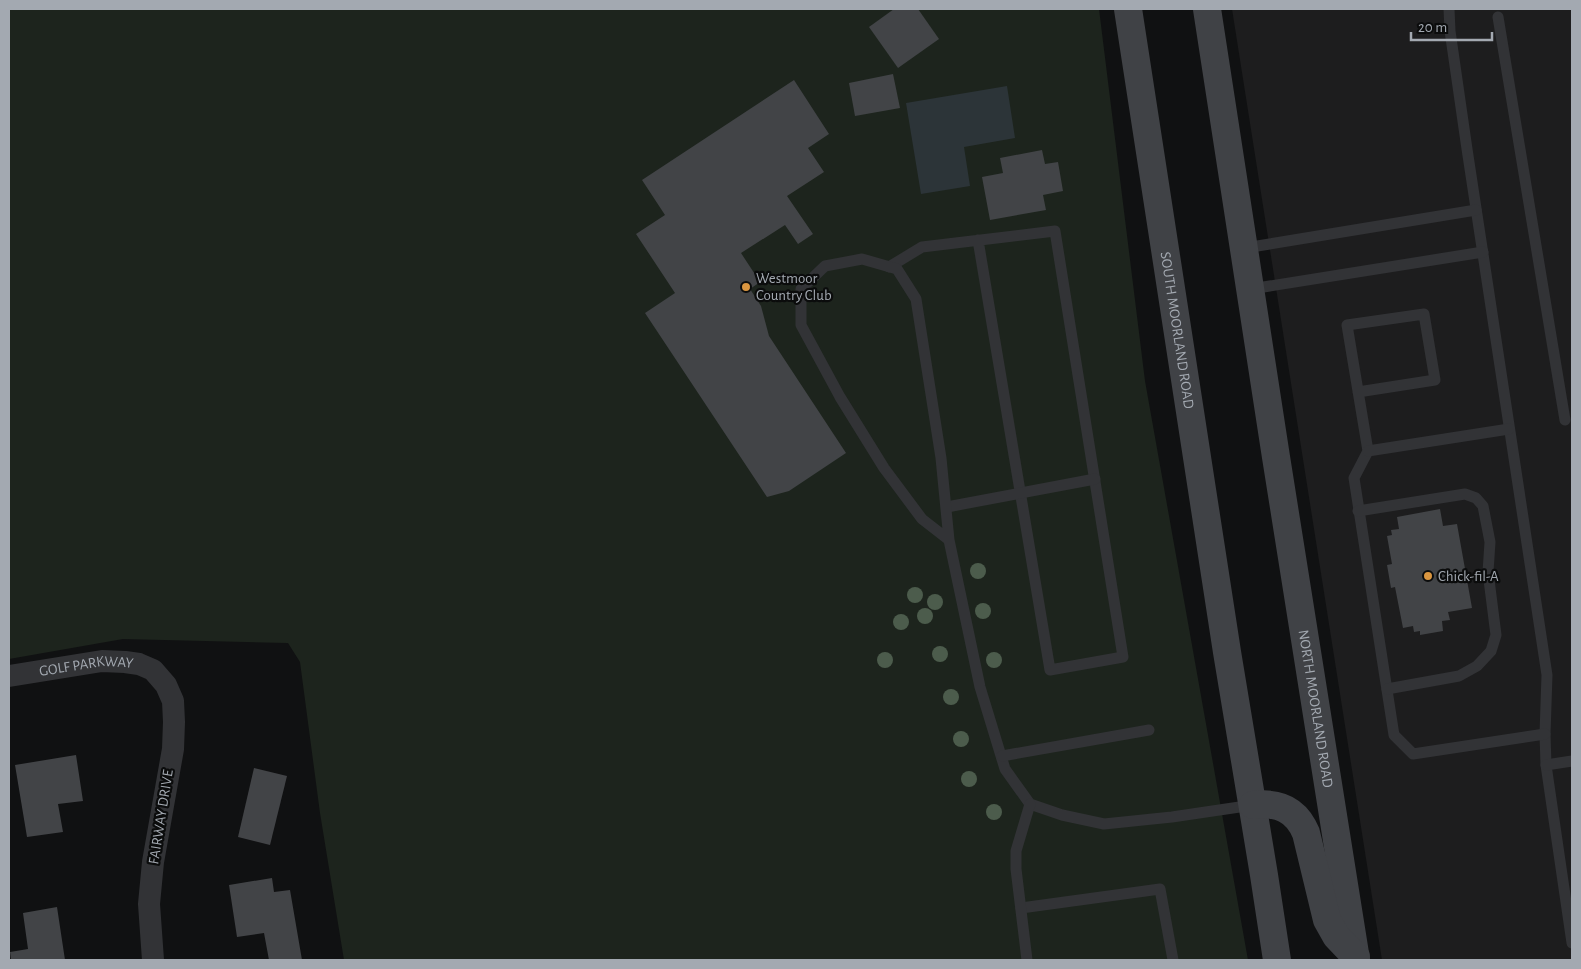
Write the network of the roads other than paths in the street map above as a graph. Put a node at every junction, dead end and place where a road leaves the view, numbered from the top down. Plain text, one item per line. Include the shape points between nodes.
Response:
1 (1128, 9) edge
2 (1207, 9) edge
3 (1449, 9) edge
4 (1498, 17) dead end
5 (1476, 210) junction
6 (978, 240) junction
7 (1245, 248) junction
8 (1483, 252) junction
9 (889, 267) junction
10 (1251, 289) junction
11 (1358, 392) junction
12 (1565, 420) dead end
13 (1509, 429) junction
14 (1368, 451) junction
15 (1095, 479) junction
16 (1020, 493) junction
17 (947, 506) junction
18 (1358, 511) junction
19 (949, 540) junction
20 (9, 676) edge
21 (160, 677) joint
22 (1387, 688) junction
23 (1149, 730) dead end
24 (1545, 734) junction
25 (1002, 756) junction
26 (1572, 761) edge
27 (1546, 766) junction
28 (1030, 804) junction
29 (1253, 805) junction
30 (1264, 875) junction
31 (1021, 908) junction
32 (1572, 943) edge
33 (1356, 958) edge
34 (153, 960) edge
35 (1027, 960) edge
36 (1172, 960) edge
37 (1277, 960) edge
38 (1297, 960) edge

1 - 29 main road, SOUTH MOORLAND ROAD
2 - 7 main road
3 - 5 lane
4 - 12 lane
5 - 7 lane
5 - 8 lane
6 - 9 lane via 922,247
6 - 15 lane via 1055,231
6 - 16 lane
7 - 10 main road
8 - 10 lane
8 - 13 lane
9 - 17 lane via 896,269 916,299
9 - 19 lane via 862,259 825,266 800,289 801,324 840,397 884,468 922,519
10 - 33 main road, NORTH MOORLAND ROAD
11 - 11 lane via 1435,380 1424,314 1347,325
11 - 14 lane
13 - 14 lane
13 - 24 lane via 1547,675
14 - 18 lane via 1354,478
15 - 16 lane
15 - 16 lane via 1124,657 1050,670
16 - 17 lane
17 - 19 lane
18 - 22 lane
18 - 22 lane via 1465,494 1476,498 1483,506 1490,542 1488,572 1496,635 1491,651 1477,666 1460,676
19 - 25 lane via 980,687
20 - 21 street, GOLF PARKWAY via 102,661 139,664
21 - 34 street, FAIRWAY DRIVE via 173,701 174,722 149,904
22 - 24 lane via 1394,735 1413,754
23 - 25 lane
24 - 27 lane
25 - 28 lane via 1006,768
26 - 27 lane
27 - 32 lane
28 - 29 lane via 1062,816 1104,824
28 - 31 lane via 1016,851
29 - 30 main road
29 - 33 main road via 1278,806 1302,822 1326,920
30 - 37 main road
30 - 38 main road
31 - 35 lane
31 - 36 lane via 1160,889

